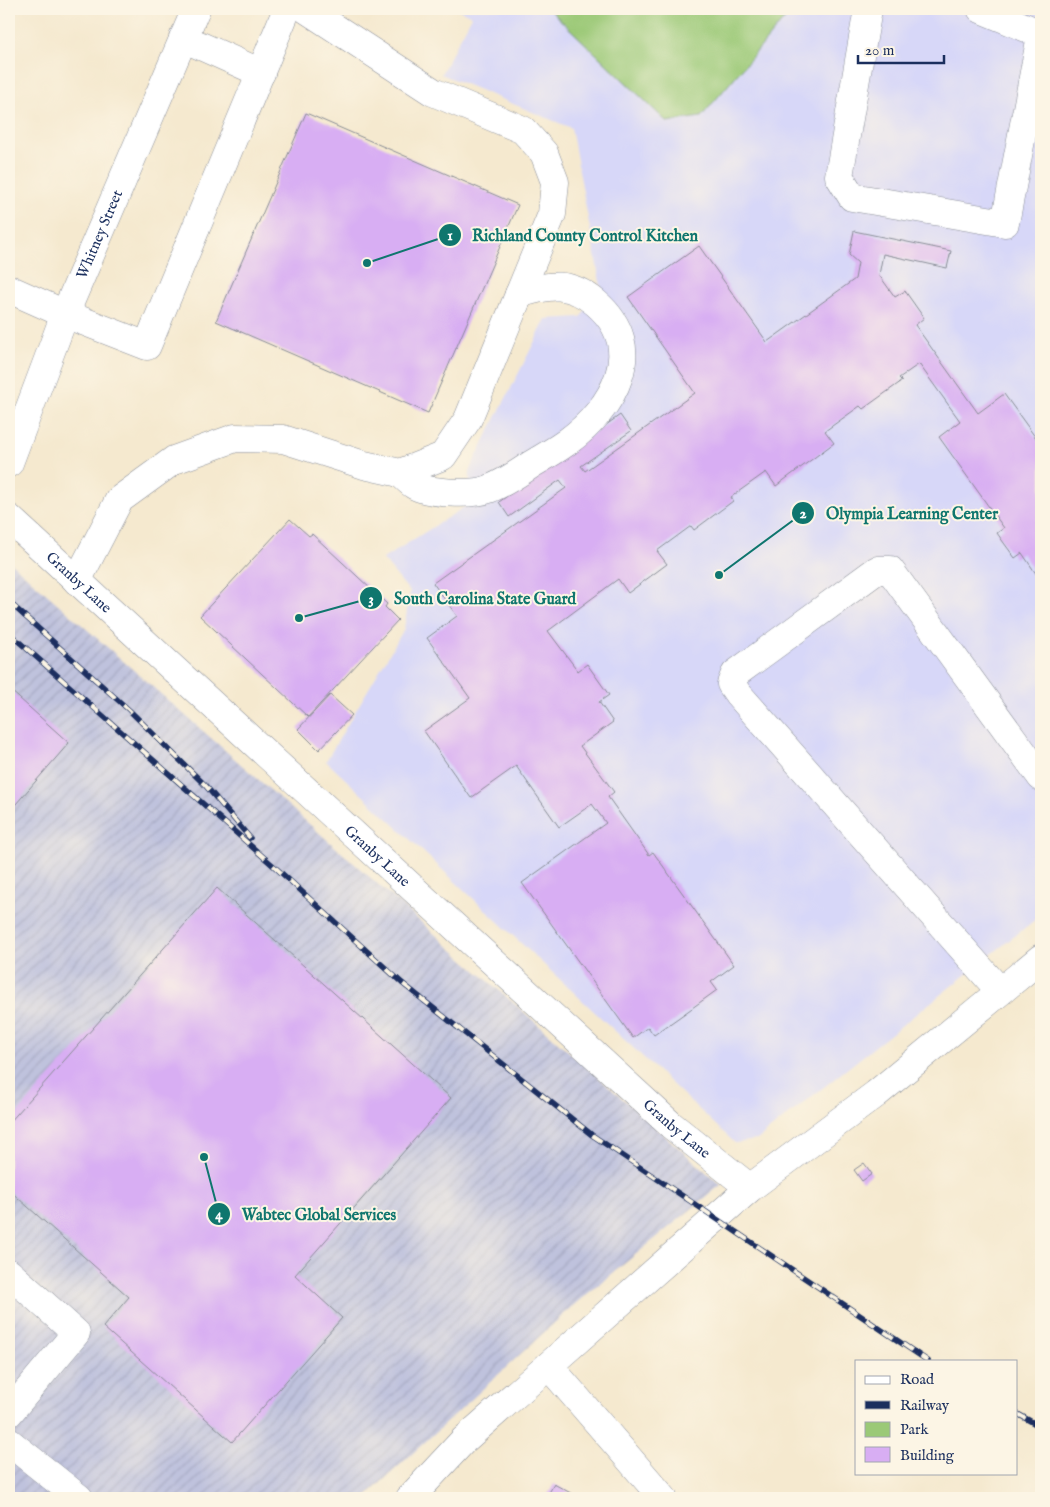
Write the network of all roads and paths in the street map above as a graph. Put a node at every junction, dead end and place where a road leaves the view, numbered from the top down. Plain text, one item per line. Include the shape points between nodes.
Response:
1 (196, 9) edge
2 (287, 9) edge
3 (306, 9) edge
4 (868, 9) edge
5 (981, 9) edge
6 (1041, 35) edge
7 (183, 38) junction
8 (261, 72) junction
9 (9, 288) edge
10 (518, 294) junction
11 (65, 314) junction
12 (9, 463) edge
13 (400, 473) junction
14 (9, 518) edge
15 (77, 581) junction
16 (1041, 778) edge
17 (1041, 958) edge
18 (1000, 991) junction
19 (750, 1188) junction
20 (9, 1273) edge
21 (548, 1366) junction
22 (9, 1413) edge
23 (9, 1442) edge
24 (62, 1493) edge
25 (410, 1498) edge
26 (663, 1498) edge

1 - 7 street, Whitney Street
2 - 8 street
3 - 10 street via 433,92 523,130 544,153 555,182 552,214
4 - 6 street via 839,176 852,197 1005,223
5 - 6 street
7 - 8 street
7 - 11 street, Whitney Street
8 - 11 street via 147,346
9 - 11 street
10 - 13 street via 468,419 443,456
10 - 13 street via 542,286 571,287 585,293 601,307 616,329 624,354 621,375 609,397 568,441 488,490 433,491 414,485
11 - 12 street, Whitney Street
13 - 15 street via 283,439 235,438 174,460 119,500
14 - 15 street, Granby Lane
15 - 19 street, Granby Lane via 671,1126
16 - 18 street via 890,570 877,570 731,679 738,694
17 - 18 street
18 - 19 street via 876,1094
19 - 21 street
20 - 22 street via 76,1333
21 - 25 street via 464,1440
21 - 26 street
23 - 24 street

